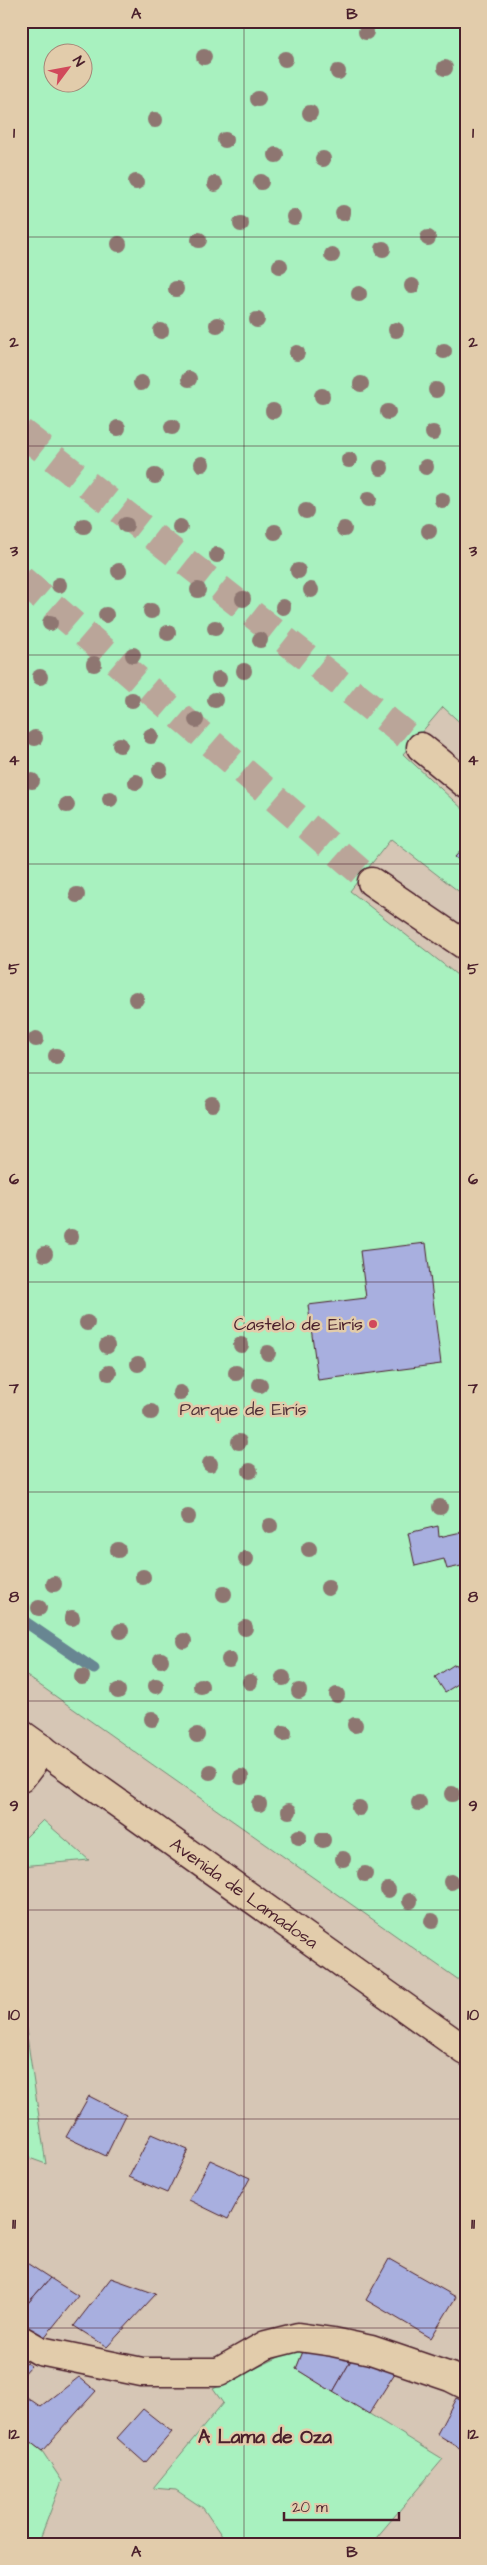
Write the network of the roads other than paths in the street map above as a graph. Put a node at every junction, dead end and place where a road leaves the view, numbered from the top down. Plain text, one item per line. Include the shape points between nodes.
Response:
1 (421, 747) tunnel mouth
2 (466, 784) edge
3 (372, 882) tunnel mouth
4 (466, 946) edge
5 (21, 1734) edge
6 (43, 1750) junction
7 (21, 1778) edge
8 (466, 2051) edge
9 (21, 2340) edge
10 (466, 2385) edge

1 - 2 street
3 - 4 street
5 - 6 street, Avenida de Lamadosa
6 - 7 street
6 - 8 street, Avenida de Lamadosa
9 - 10 street via 40,2351 142,2372 219,2372 266,2345 298,2337 371,2350 450,2376

